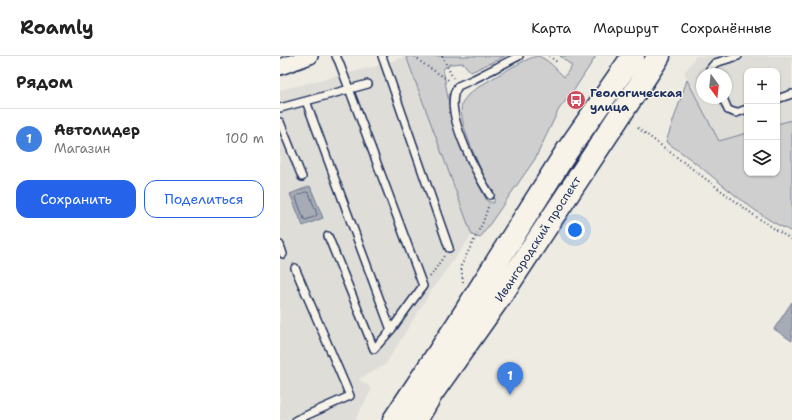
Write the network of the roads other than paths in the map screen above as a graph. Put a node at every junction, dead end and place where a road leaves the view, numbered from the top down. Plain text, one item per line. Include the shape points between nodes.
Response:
1 (310, 56) edge
2 (336, 56) edge
3 (382, 56) edge
4 (519, 56) edge
5 (633, 56) edge
6 (659, 56) edge
7 (738, 56) edge
8 (280, 67) edge
9 (711, 68) edge
10 (368, 84) dead end
11 (349, 89) junction
12 (792, 94) edge
13 (780, 98) edge
14 (306, 101) junction
15 (726, 104) edge
16 (280, 108) edge
17 (744, 110) edge
18 (280, 122) edge
19 (302, 177) dead end
20 (490, 195) road end
21 (328, 236) dead end
22 (280, 245) edge
23 (449, 248) road end
24 (283, 254) dead end
25 (295, 268) dead end
26 (392, 330) junction
27 (296, 420) edge
28 (394, 420) edge
29 (416, 420) edge

1 - 8 street
2 - 11 lane
3 - 23 lane via 386,79
4 - 20 lane via 458,86 454,95 454,113 466,148 478,176
5 - 28 highway, Ивангородский проспект via 566,154
6 - 29 highway, Ивангородский проспект
7 - 9 lane via 715,63
10 - 11 lane
11 - 14 lane
11 - 26 lane via 423,286
12 - 13 lane
14 - 16 lane
14 - 26 lane
15 - 17 lane via 728,110 736,113
18 - 19 lane
21 - 26 lane via 374,349
22 - 24 lane
25 - 27 lane via 350,396

